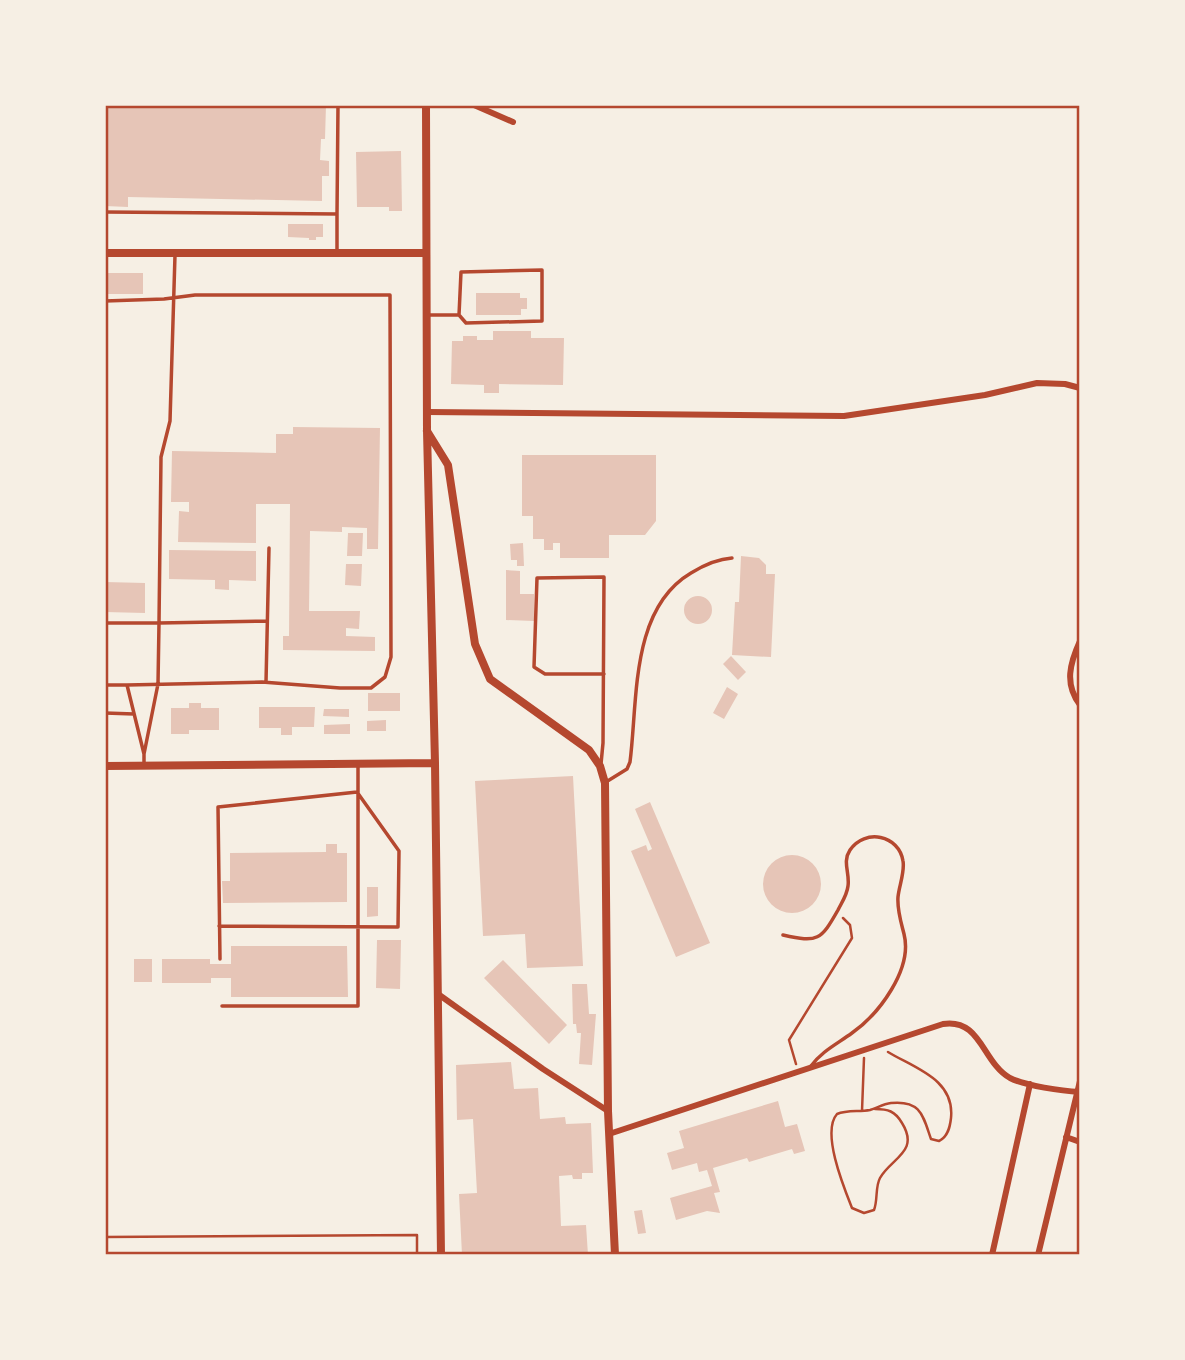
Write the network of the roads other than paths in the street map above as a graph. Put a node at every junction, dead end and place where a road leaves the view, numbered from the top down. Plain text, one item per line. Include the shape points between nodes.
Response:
1 (338, 105) edge
2 (426, 105) edge
3 (474, 105) edge
4 (513, 122) dead end
5 (105, 212) edge
6 (337, 214) junction
7 (175, 252) junction
8 (105, 253) edge
9 (337, 253) junction
10 (425, 253) junction
11 (174, 298) junction
12 (105, 301) edge
13 (426, 315) junction
14 (459, 315) junction
15 (1080, 388) edge
16 (427, 412) junction
17 (427, 431) junction
18 (269, 548) dead end
19 (732, 558) dead end
20 (267, 621) junction
21 (105, 623) edge
22 (159, 623) junction
23 (1080, 641) edge
24 (604, 674) junction
25 (266, 682) junction
26 (158, 684) junction
27 (105, 685) edge
28 (127, 685) junction
29 (1080, 705) edge
30 (105, 713) edge
31 (134, 714) junction
32 (144, 754) junction
33 (435, 763) junction
34 (358, 764) junction
35 (105, 766) edge
36 (144, 766) junction
37 (600, 766) junction
38 (605, 783) junction
39 (357, 792) junction
40 (219, 926) junction
41 (358, 926) junction
42 (783, 935) dead end
43 (220, 959) dead end
44 (438, 993) junction
45 (222, 1006) dead end
46 (811, 1066) junction
47 (1080, 1081) edge
48 (1030, 1084) junction
49 (1078, 1092) edge
50 (608, 1111) junction
51 (609, 1134) junction
52 (1066, 1137) junction
53 (1080, 1142) edge
54 (441, 1255) edge
55 (615, 1255) edge
56 (992, 1255) edge
57 (1038, 1255) edge

1 - 6 lane
2 - 10 street
3 - 4 street
5 - 6 lane
6 - 9 lane
7 - 8 street
7 - 9 street
7 - 11 lane
9 - 10 street
10 - 13 street
11 - 12 lane
11 - 22 lane via 170,421 161,457
11 - 25 lane via 390,295 390,668 371,688
13 - 14 lane
13 - 16 street
14 - 14 lane via 466,323 542,321 542,270 461,272
15 - 16 street via 1037,383 844,416
16 - 17 street
17 - 33 street
17 - 37 street via 448,465 474,644 490,679 589,750
18 - 20 lane
19 - 38 lane via 682,578 661,601 642,650 630,762
20 - 22 lane
20 - 25 lane
21 - 22 lane
22 - 26 lane
23 - 29 street via 1069,681
24 - 24 lane via 604,577 537,578 534,667 545,674
24 - 37 lane
25 - 26 lane
26 - 28 lane
26 - 32 lane
27 - 28 lane
28 - 31 lane
30 - 31 lane
31 - 32 lane
32 - 36 lane
33 - 34 street
33 - 44 street
34 - 36 street
34 - 39 lane
35 - 36 street
37 - 38 street
38 - 50 street
39 - 40 lane via 218,807
39 - 41 lane
39 - 41 lane via 399,851 398,927
40 - 41 lane
40 - 43 lane
41 - 45 lane via 358,1006
42 - 46 lane via 807,939 825,933 848,888 850,849 876,836 898,848 903,859 898,907 906,940 902,968 874,1016 820,1054
44 - 50 street
44 - 54 street
46 - 48 street via 955,1022 966,1026 991,1062 1010,1078
46 - 51 street
47 - 49 street
48 - 49 street
48 - 56 street
49 - 52 street
50 - 51 street
51 - 55 street
52 - 53 street
52 - 57 street

